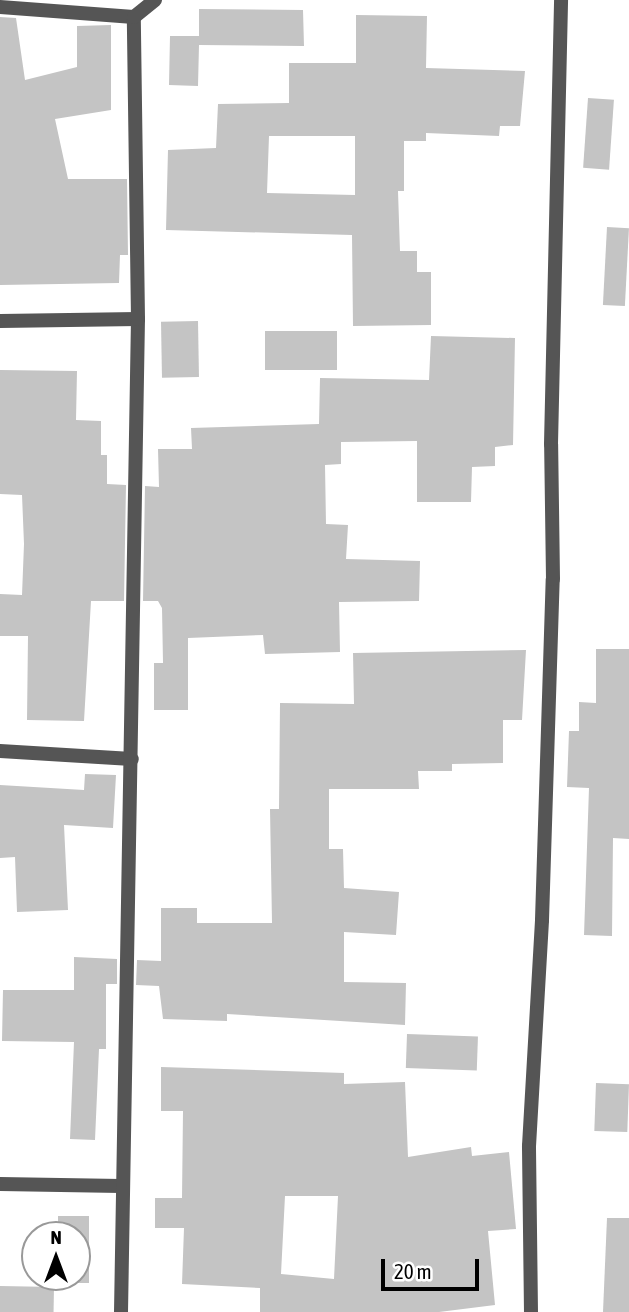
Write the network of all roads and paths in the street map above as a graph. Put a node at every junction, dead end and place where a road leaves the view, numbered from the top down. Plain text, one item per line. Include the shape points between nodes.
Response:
1 (155, 0) edge
2 (561, 0) edge
3 (0, 7) edge
4 (134, 17) junction
5 (138, 319) junction
6 (0, 321) edge
7 (0, 751) edge
8 (132, 759) junction
9 (0, 1184) edge
10 (121, 1186) junction
11 (121, 1312) edge
12 (531, 1312) edge

1 - 4 street
2 - 12 street via 551,444 553,579 529,1146
3 - 4 street
4 - 5 street
5 - 6 street
5 - 8 street
7 - 8 street
8 - 10 street
9 - 10 street
10 - 11 street

